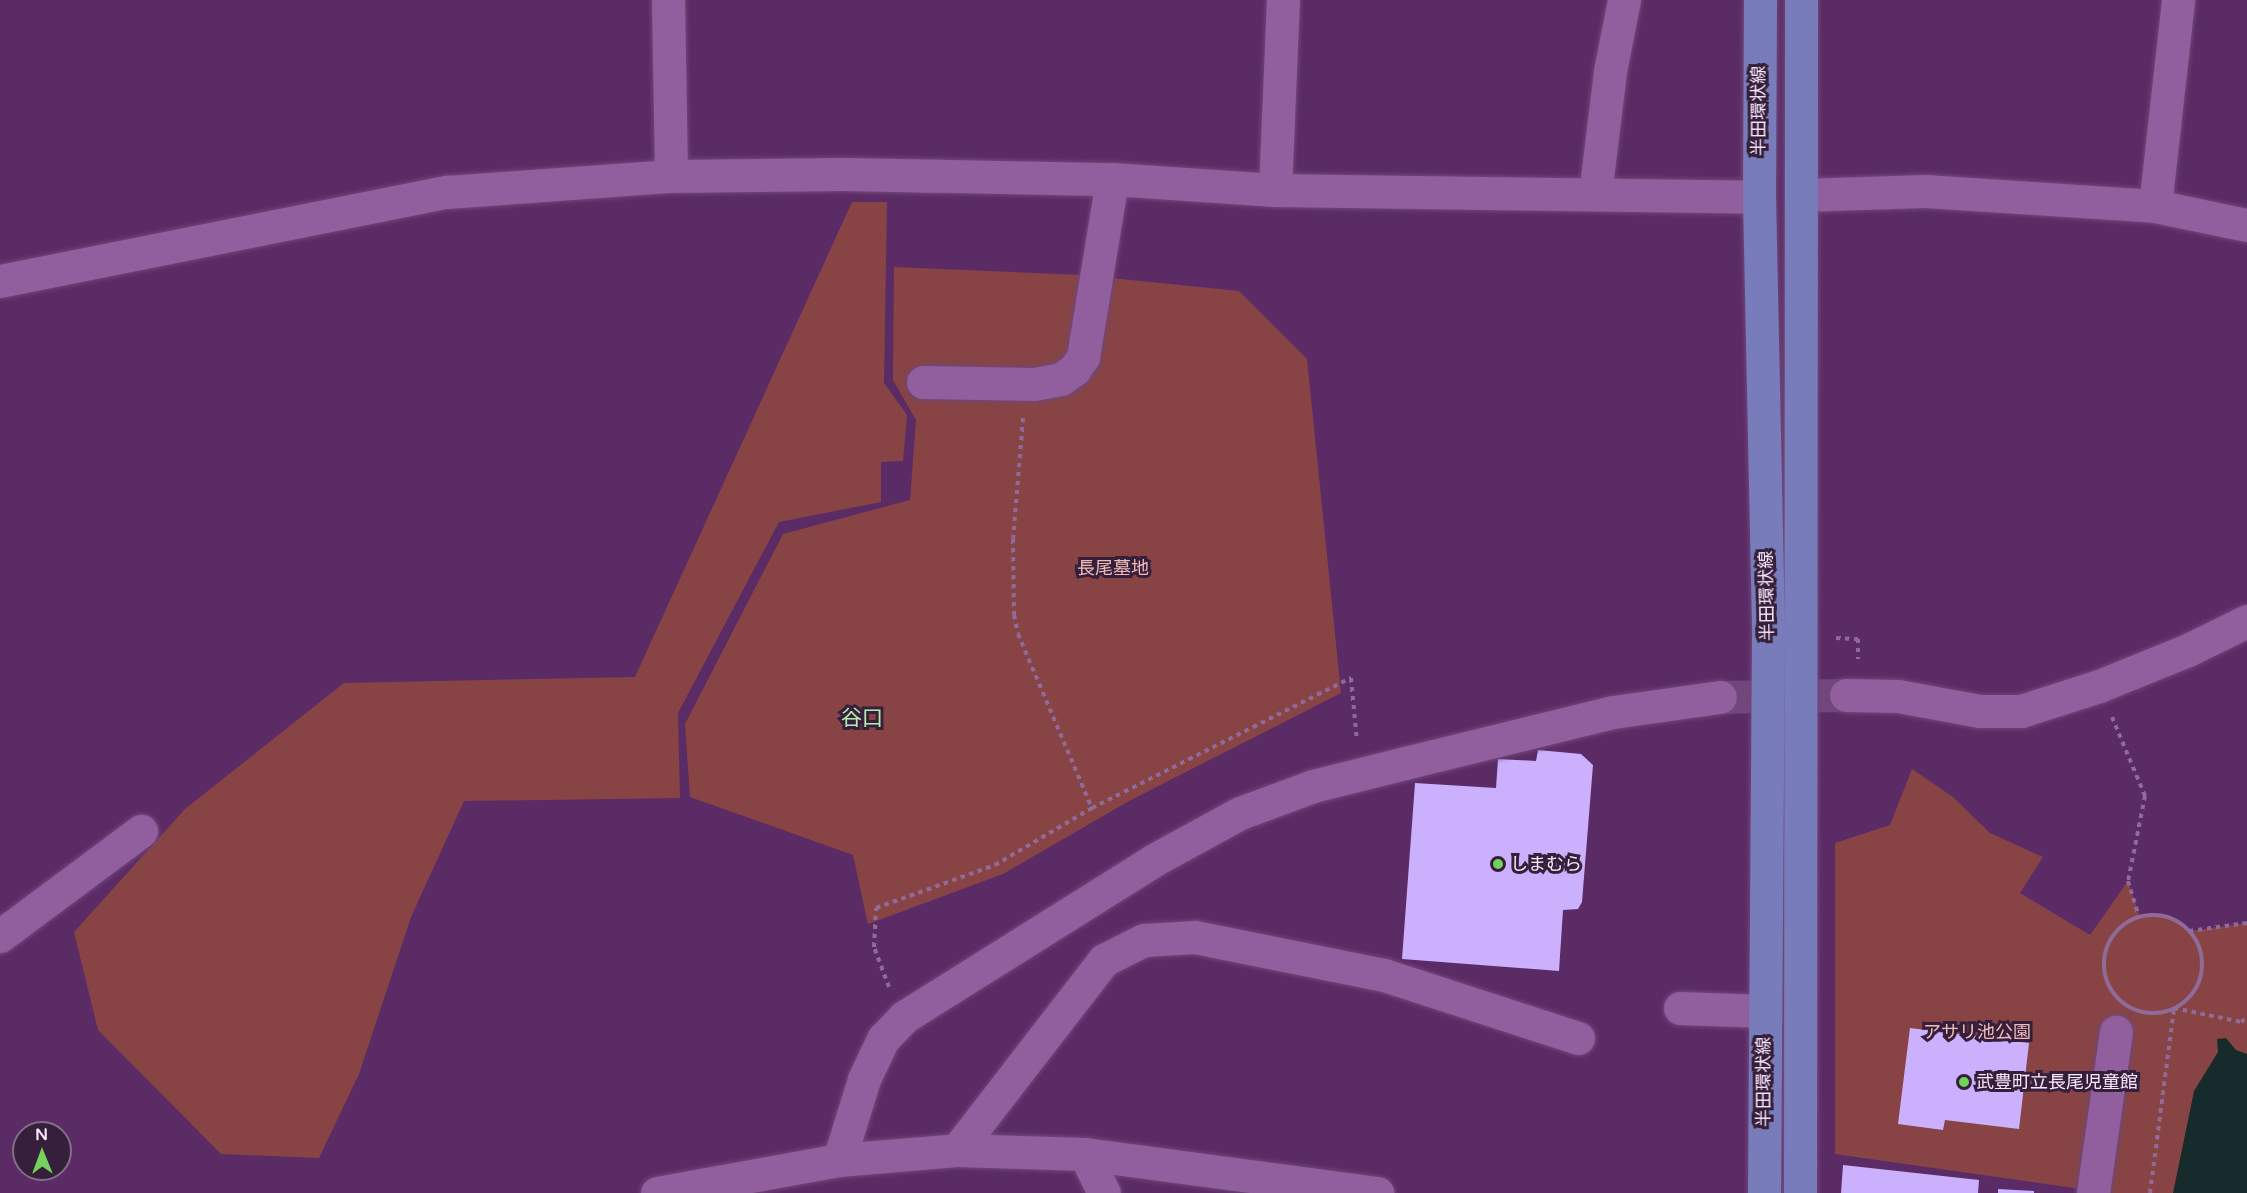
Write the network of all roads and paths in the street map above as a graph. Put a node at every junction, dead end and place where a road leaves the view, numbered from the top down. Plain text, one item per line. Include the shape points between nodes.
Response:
1 (668, 0) edge
2 (1283, 0) edge
3 (1623, 0) edge
4 (1760, 0) edge
5 (1801, 0) edge
6 (2178, 0) edge
7 (671, 176) junction
8 (1112, 179) junction
9 (1275, 190) junction
10 (1595, 194) junction
11 (1801, 195) junction
12 (1759, 197) junction
13 (2155, 206) junction
14 (2247, 225) edge
15 (0, 280) edge
16 (923, 382) dead end
17 (1026, 384) junction
18 (2247, 621) edge
19 (1826, 638) dead end
20 (2099, 686) junction
21 (1853, 695) joint
22 (1720, 697) tunnel mouth
23 (1361, 774) junction
24 (1092, 808) junction
25 (141, 831) dead end
26 (2139, 917) junction
27 (2247, 923) edge
28 (2189, 931) junction
29 (0, 936) edge
30 (1680, 1008) dead end
31 (2174, 1008) junction
32 (1764, 1011) junction
33 (904, 1017) junction
34 (2247, 1018) edge
35 (2116, 1032) dead end
36 (1578, 1038) dead end
37 (957, 1150) junction
38 (1085, 1154) junction
39 (839, 1160) junction
40 (801, 1180) edge
41 (1210, 1181) edge
42 (657, 1193) edge
43 (1104, 1193) edge
44 (1377, 1193) edge
45 (1764, 1193) edge
46 (1800, 1193) edge
47 (2093, 1193) edge
48 (2150, 1193) edge

1 - 7 street
2 - 9 street
3 - 10 street
4 - 12 main road, 半田環状線
5 - 11 main road, 半田環状線
6 - 13 street
7 - 8 street via 843,174
7 - 15 street via 447,192
8 - 9 street
8 - 17 street via 1083,357 1061,379
9 - 10 street
10 - 12 street
11 - 13 street via 1925,191
11 - 46 main road, 半田環状線
12 - 32 main road, 半田環状線 via 1768,637
13 - 14 street
16 - 17 street
17 - 24 path via 1013,539 1014,615 1018,634
18 - 20 street
19 - 21 path via 1858,639
20 - 21 street via 2021,711 1980,711 1898,696
20 - 26 path via 2145,796 2128,881
22 - 23 street via 1613,712
23 - 24 path via 1351,678
23 - 33 street via 1313,786 1231,818 1155,860
24 - 33 path via 994,865 876,908 874,947 878,966
25 - 29 street
26 - 28 path via 2166,917
26 - 31 path via 2126,923 2107,947 2106,977 2112,990 2134,1009 2146,1012
27 - 28 path
28 - 31 path via 2202,958 2201,974 2186,1000
30 - 32 street
31 - 34 path via 2241,1022
31 - 48 path
32 - 45 main road, 半田環状線
33 - 39 street via 883,1039 864,1079
35 - 47 street
36 - 37 street via 1384,975 1195,936 1144,940 1104,960
37 - 38 street
37 - 39 street
38 - 41 street
38 - 43 street
39 - 40 street
40 - 42 street
41 - 44 street

